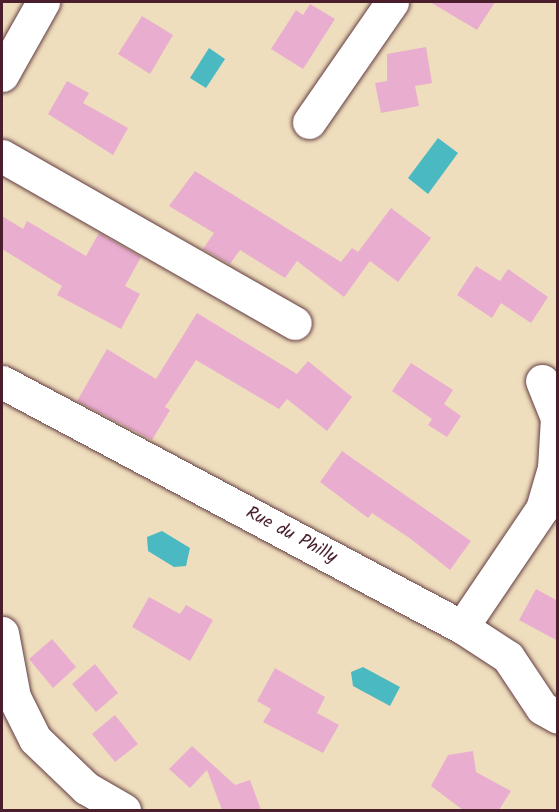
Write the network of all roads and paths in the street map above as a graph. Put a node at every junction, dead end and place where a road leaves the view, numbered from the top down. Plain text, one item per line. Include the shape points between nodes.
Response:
1 (43, 2) edge
2 (392, 2) edge
3 (2, 75) edge
4 (309, 122) dead end
5 (2, 156) edge
6 (295, 323) dead end
7 (542, 381) dead end
8 (2, 382) edge
9 (462, 627) junction
10 (2, 633) edge
11 (558, 717) edge
12 (124, 810) edge

1 - 3 street
2 - 4 street
5 - 6 street
7 - 9 street via 556,418 554,468 542,509
8 - 9 street, Rue du Philly
9 - 11 street, Rue du Philly via 508,657 542,708
10 - 12 street via 14,697 35,739 86,788

